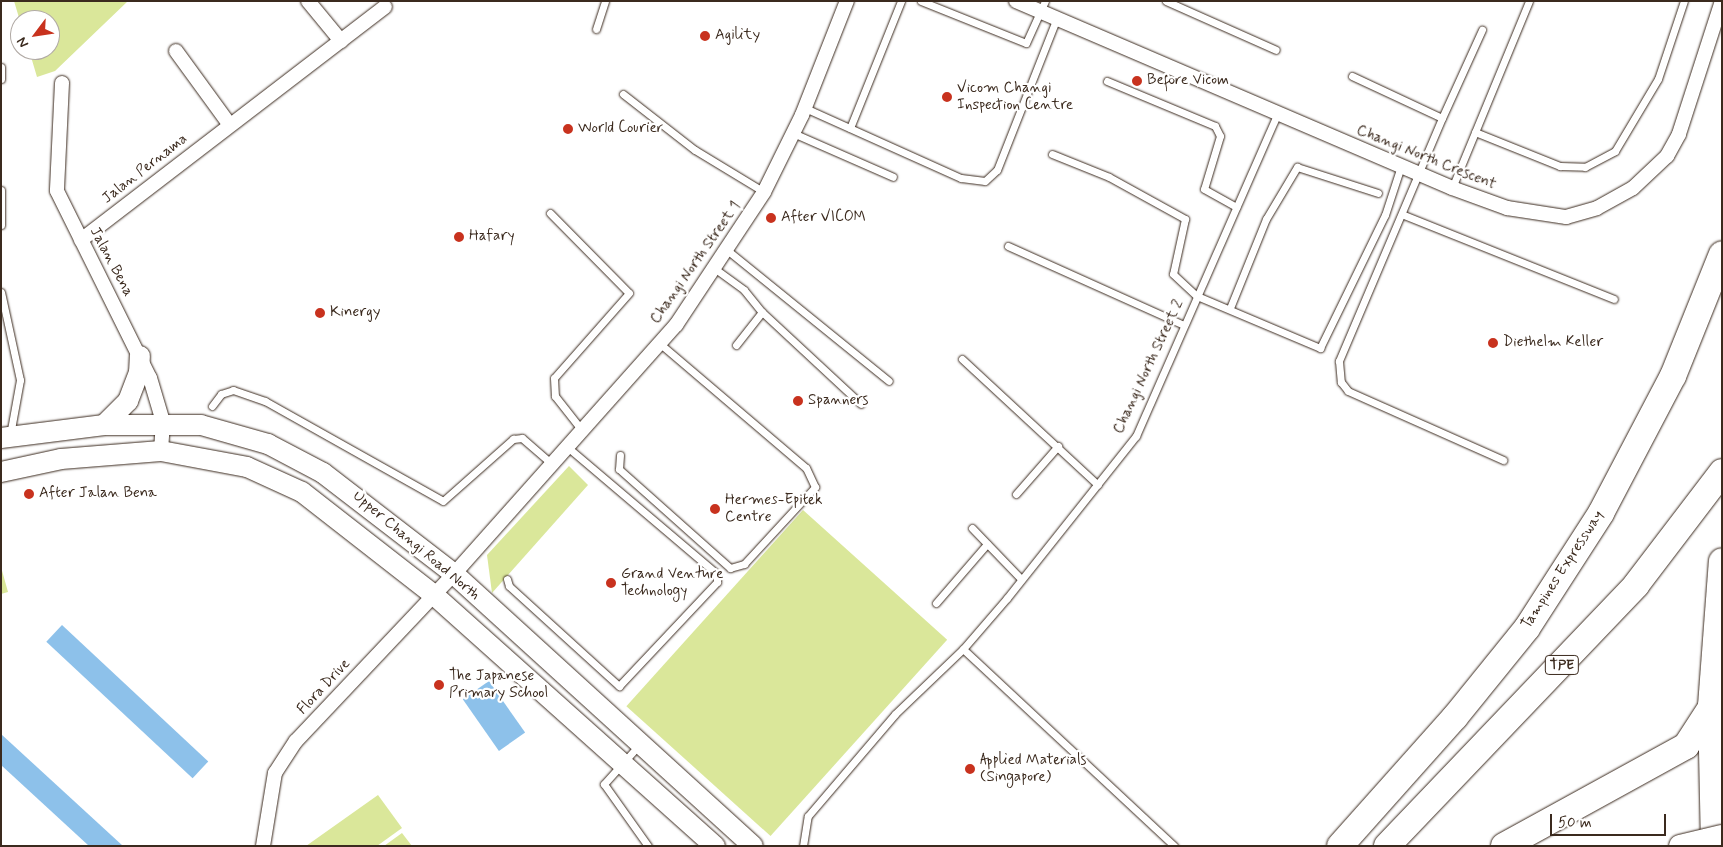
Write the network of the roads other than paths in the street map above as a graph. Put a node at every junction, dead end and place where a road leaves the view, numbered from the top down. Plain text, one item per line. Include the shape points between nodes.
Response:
1 (308, 1) edge
2 (606, 1) edge
3 (848, 1) edge
4 (901, 1) edge
5 (921, 1) edge
6 (1016, 1) edge
7 (1166, 1) edge
8 (1529, 1) edge
9 (1684, 1) edge
10 (1722, 1) edge
11 (1043, 6) edge
12 (385, 7) dead end
13 (1058, 18) junction
14 (596, 29) dead end
15 (1482, 30) dead end
16 (341, 41) junction
17 (1276, 50) dead end
18 (176, 51) dead end
19 (1, 67) edge
20 (1352, 76) dead end
21 (1, 79) edge
22 (1107, 81) dead end
23 (62, 83) dead end
24 (623, 94) dead end
25 (805, 108) junction
26 (1278, 110) junction
27 (1442, 118) junction
28 (229, 124) junction
29 (850, 128) junction
30 (1475, 132) junction
31 (793, 133) junction
32 (1052, 154) dead end
33 (1401, 166) junction
34 (1420, 174) junction
35 (893, 177) dead end
36 (1452, 188) junction
37 (1, 190) edge
38 (764, 192) junction
39 (1378, 192) dead end
40 (1236, 207) junction
41 (550, 213) dead end
42 (1404, 215) junction
43 (1, 225) edge
44 (81, 240) junction
45 (1008, 246) dead end
46 (727, 250) junction
47 (1722, 254) edge
48 (714, 268) junction
49 (1, 292) edge
50 (1198, 296) junction
51 (1614, 299) dead end
52 (1230, 308) junction
53 (762, 312) junction
54 (1184, 325) junction
55 (659, 343) junction
56 (736, 345) dead end
57 (140, 356) junction
58 (962, 359) dead end
59 (889, 381) dead end
60 (861, 404) dead end
61 (212, 406) dead end
62 (163, 422) junction
63 (104, 424) junction
64 (581, 429) junction
65 (6, 436) edge
66 (566, 446) junction
67 (1058, 446) junction
68 (161, 451) junction
69 (620, 455) dead end
70 (1503, 460) dead end
71 (551, 463) junction
72 (1, 472) edge
73 (1722, 472) edge
74 (1098, 485) junction
75 (1016, 494) dead end
76 (972, 528) dead end
77 (987, 544) junction
78 (1722, 562) edge
79 (454, 574) junction
80 (1021, 579) junction
81 (507, 580) dead end
82 (434, 595) junction
83 (936, 603) dead end
84 (963, 649) junction
85 (1711, 706) junction
86 (640, 744) junction
87 (621, 761) junction
88 (1722, 836) edge
89 (263, 846) edge
90 (648, 846) edge
91 (715, 846) edge
92 (753, 846) edge
93 (803, 846) edge
94 (1174, 846) edge
95 (1340, 846) edge
96 (1387, 846) edge
97 (1504, 846) edge
98 (1680, 846) edge
99 (1714, 846) edge

1 - 16 street
2 - 14 lane
3 - 25 street, Changi North Street 1
4 - 29 lane
5 - 11 lane via 1025,43
6 - 11 street, Changi North Crescent
7 - 17 lane
8 - 30 lane
9 - 30 lane via 1658,79 1615,151 1585,167 1560,166
10 - 36 street, Changi North Crescent via 1679,134 1657,169 1633,188 1596,208 1566,217 1507,208
11 - 13 street, Changi North Crescent
12 - 16 street, Jalan Pernama
13 - 26 street, Changi North Crescent
13 - 29 lane via 998,170 986,181 961,178
15 - 27 lane
16 - 28 street, Jalan Pernama
18 - 28 street
19 - 21 lane
20 - 27 lane
22 - 40 lane via 1215,126 1220,136 1204,189
23 - 44 street, Jalan Bena via 55,179
24 - 38 lane via 695,150
25 - 29 lane
25 - 31 street, Changi North Street 1
26 - 33 street, Changi North Crescent
26 - 40 lane, Changi North Street 2
27 - 34 lane
28 - 44 street, Jalan Pernama
30 - 36 lane
31 - 35 lane
31 - 38 street, Changi North Street 1
32 - 50 lane via 1109,178 1185,219 1187,224 1173,274
33 - 34 street, Changi North Crescent
33 - 52 lane via 1385,215 1325,345 1313,345
34 - 36 street, Changi North Crescent
34 - 42 lane
37 - 43 lane
38 - 46 street, Changi North Street 1
39 - 52 lane via 1297,167 1266,219
40 - 50 lane, Changi North Street 2
41 - 64 lane via 629,293 554,378 555,396
42 - 51 lane
42 - 70 lane via 1339,361 1341,382 1348,391
44 - 57 street, Jalan Bena via 107,284
45 - 54 lane
46 - 48 street, Changi North Street 1
46 - 59 lane
47 - 95 highway, Tampines Expressway via 1673,376 1601,513 1527,628 1455,717
48 - 53 lane via 744,290
48 - 55 street, Changi North Street 1
49 - 65 lane via 20,380
50 - 52 lane
50 - 54 lane, Changi North Street 2
53 - 56 lane
53 - 60 lane
54 - 74 lane, Changi North Street 2 via 1136,436
55 - 64 street, Changi North Street 1
55 - 69 lane via 806,468 814,487 744,564 730,568 619,469
57 - 62 street, Jalan Bena
57 - 63 street via 139,373 128,400
58 - 67 lane
61 - 71 lane via 221,394 233,390 265,401 443,501 513,439 522,438
62 - 63 street, Upper Changi Road North
62 - 68 street, Jalan Bena
62 - 79 street, Upper Changi Road North via 201,425 275,447 363,500
63 - 65 street, Upper Changi Road North
64 - 66 street, Changi North Street 1
66 - 71 street, Changi North Street 1
66 - 81 lane via 717,574 717,582 619,686 508,586
67 - 74 lane
67 - 75 lane
68 - 72 street, Upper Changi Road North via 61,460
68 - 82 street, Upper Changi Road North via 247,467 302,492
71 - 79 street, Changi North Street 1
73 - 96 highway, TPE via 1636,585
74 - 80 lane, Changi North Street 2
76 - 77 lane
77 - 80 lane
77 - 83 lane
78 - 85 highway
79 - 82 street, Flora Drive
79 - 86 street, Upper Changi Road North
80 - 84 lane, Changi North Street 2
82 - 87 street, Upper Changi Road North
82 - 89 street, Flora Drive via 296,741 275,773
84 - 93 lane, Changi North Street 2 via 895,714 808,816
84 - 94 lane
85 - 97 highway via 1686,746
85 - 99 highway
86 - 87 lane
86 - 92 street, Upper Changi Road North
87 - 90 lane via 606,778 606,791
87 - 91 street, Upper Changi Road North
88 - 98 main road, bridge

